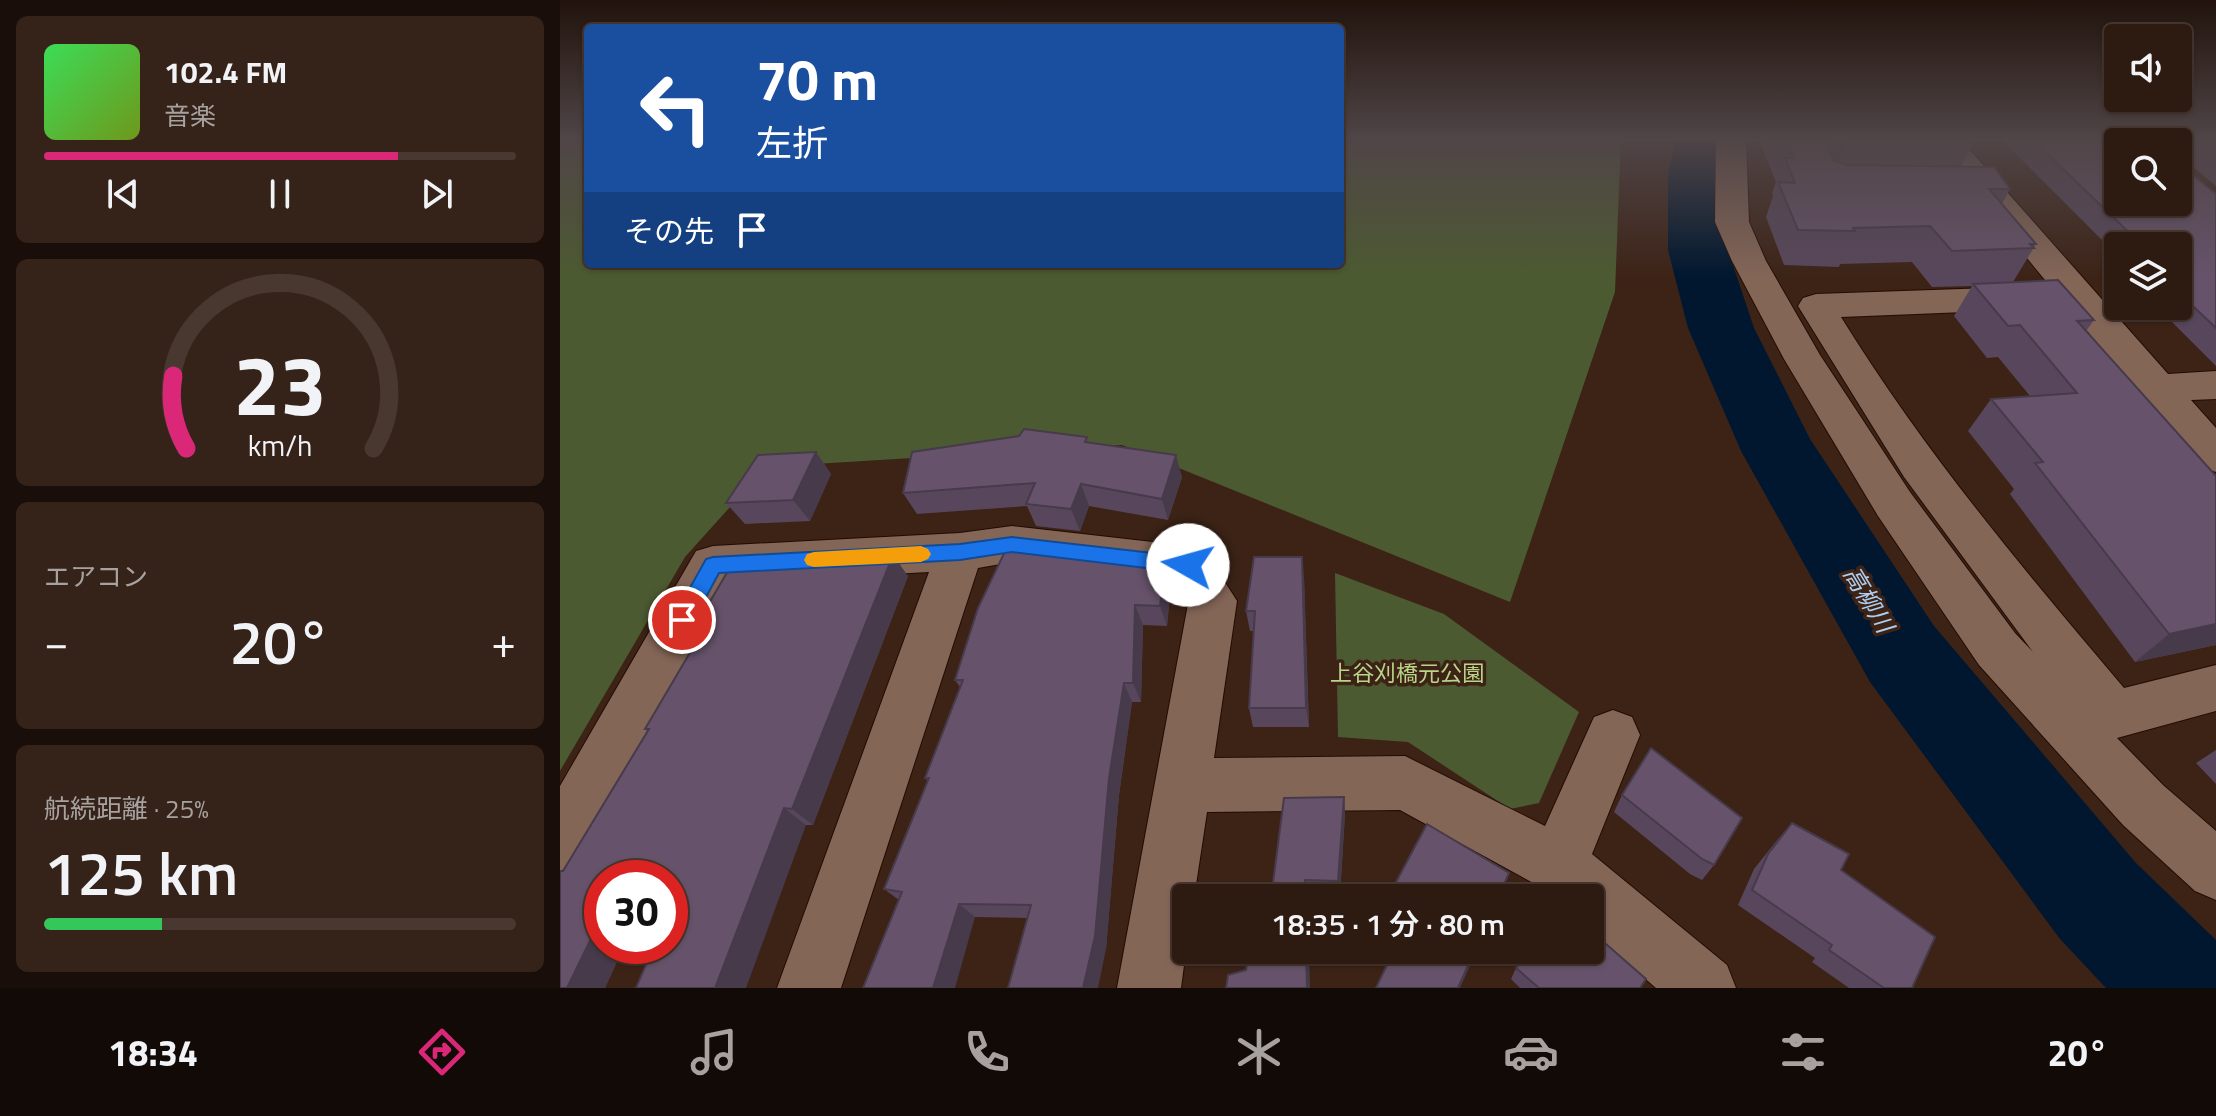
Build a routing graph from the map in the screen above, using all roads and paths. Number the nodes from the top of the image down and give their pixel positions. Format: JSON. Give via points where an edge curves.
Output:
{"nodes":[{"id":1,"x":1732,"y":185,"type":"edge"},
{"id":2,"x":1968,"y":185,"type":"edge"},
{"id":3,"x":2079,"y":296,"type":"junction"},
{"id":4,"x":2216,"y":385,"type":"edge"},
{"id":5,"x":2156,"y":388,"type":"junction"},
{"id":6,"x":2216,"y":456,"type":"edge"},
{"id":7,"x":960,"y":552,"type":"junction"},
{"id":8,"x":2216,"y":688,"type":"edge"},
{"id":9,"x":1613,"y":735,"type":"dead end"},
{"id":10,"x":1185,"y":785,"type":"junction"},
{"id":11,"x":560,"y":842,"type":"edge"},
{"id":12,"x":1558,"y":864,"type":"junction"},
{"id":13,"x":2216,"y":870,"type":"edge"},
{"id":14,"x":809,"y":988,"type":"edge"},
{"id":15,"x":1149,"y":988,"type":"edge"},
{"id":16,"x":1704,"y":988,"type":"edge"}],
"edges":[{"from":1,"to":13,"type":"street","via":[[1732,222],[1749,261],[1894,504],[1997,649],[2143,805]]},
{"from":2,"to":3,"type":"street"},
{"from":3,"to":5,"type":"street"},
{"from":3,"to":8,"type":"street","via":[[1816,306],[1855,375],[1954,517],[2114,715]]},
{"from":4,"to":5,"type":"street"},
{"from":5,"to":6,"type":"street"},
{"from":7,"to":10,"type":"street","via":[[1012,544],[1188,565],[1213,601]]},
{"from":7,"to":11,"type":"street","via":[[713,565]]},
{"from":7,"to":14,"type":"street"},
{"from":9,"to":12,"type":"street"},
{"from":10,"to":12,"type":"street","via":[[1405,783]]},
{"from":10,"to":15,"type":"street"},
{"from":12,"to":16,"type":"street"}]}
